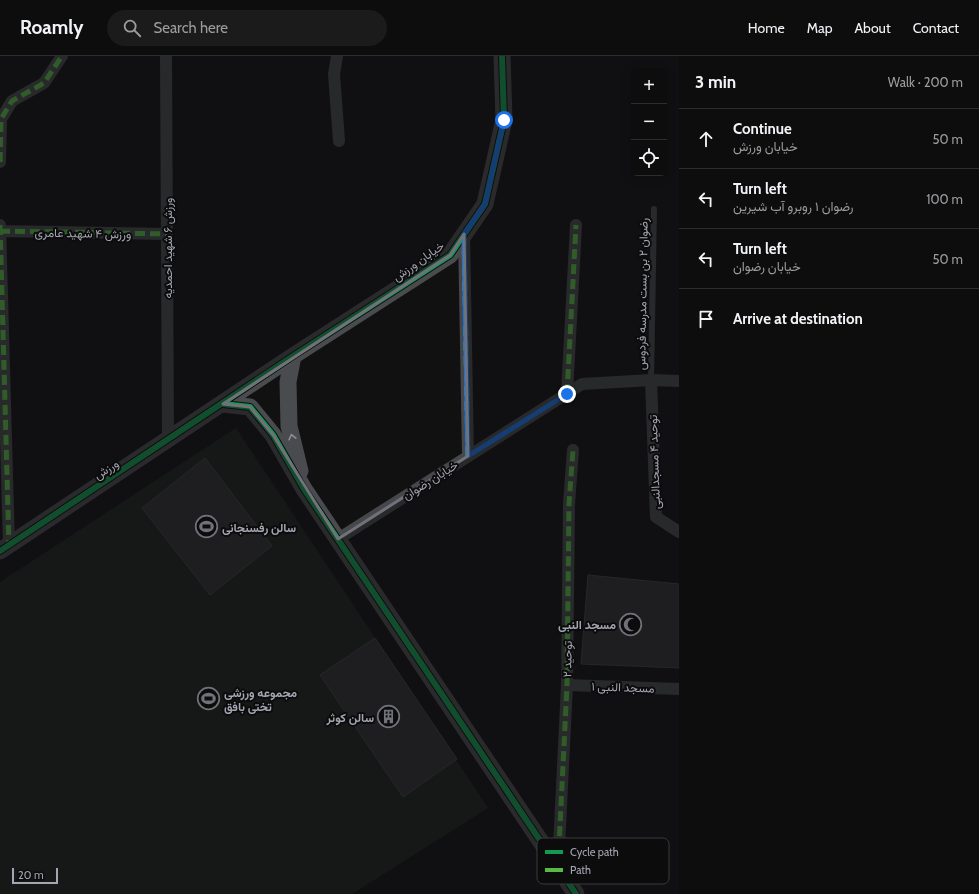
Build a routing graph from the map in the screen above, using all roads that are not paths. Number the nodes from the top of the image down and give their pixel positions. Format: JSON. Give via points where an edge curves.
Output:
{"nodes":[{"id":1,"x":62,"y":56,"type":"edge"},
{"id":2,"x":166,"y":56,"type":"edge"},
{"id":3,"x":338,"y":56,"type":"edge"},
{"id":4,"x":502,"y":56,"type":"edge"},
{"id":5,"x":339,"y":140,"type":"dead end"},
{"id":6,"x":0,"y":162,"type":"edge"},
{"id":7,"x":654,"y":209,"type":"dead end"},
{"id":8,"x":0,"y":225,"type":"edge"},
{"id":9,"x":576,"y":225,"type":"dead end"},
{"id":10,"x":0,"y":231,"type":"edge"},
{"id":11,"x":167,"y":234,"type":"junction"},
{"id":12,"x":464,"y":234,"type":"junction"},
{"id":13,"x":293,"y":356,"type":"junction"},
{"id":14,"x":651,"y":380,"type":"junction"},
{"id":15,"x":679,"y":381,"type":"edge"},
{"id":16,"x":567,"y":394,"type":"junction"},
{"id":17,"x":223,"y":404,"type":"junction"},
{"id":18,"x":168,"y":441,"type":"junction"},
{"id":19,"x":573,"y":450,"type":"dead end"},
{"id":20,"x":468,"y":456,"type":"junction"},
{"id":21,"x":304,"y":488,"type":"junction"},
{"id":22,"x":679,"y":532,"type":"edge"},
{"id":23,"x":338,"y":539,"type":"junction"},
{"id":24,"x":4,"y":548,"type":"edge"},
{"id":25,"x":567,"y":685,"type":"junction"},
{"id":26,"x":679,"y":689,"type":"edge"},
{"id":27,"x":539,"y":838,"type":"edge"},
{"id":28,"x":559,"y":838,"type":"edge"},
{"id":29,"x":569,"y":884,"type":"edge"},
{"id":30,"x":576,"y":894,"type":"edge"}],
"edges":[{"from":1,"to":6,"type":"street","via":[[44,83],[12,101],[1,119]]},
{"from":2,"to":11,"type":"street","name":"ورزش ۶ شهید احمدیه"},
{"from":3,"to":5,"type":"street","via":[[334,74]]},
{"from":4,"to":12,"type":"street","name":"خیابان ورزش","via":[[504,120],[485,204]]},
{"from":7,"to":14,"type":"lane","name":"رضوان ۲ بن بست مدرسه فردوس"},
{"from":8,"to":10,"type":"street"},
{"from":9,"to":16,"type":"street"},
{"from":10,"to":11,"type":"street","name":"ورزش ۴ شهید عامری"},
{"from":10,"to":24,"type":"street"},
{"from":11,"to":18,"type":"street","name":"ورزش ۶ شهید احمدیه"},
{"from":12,"to":13,"type":"street","name":"خیابان ورزش","via":[[450,255]]},
{"from":12,"to":20,"type":"street"},
{"from":13,"to":17,"type":"street","name":"خیابان ورزش"},
{"from":21,"to":13,"type":"street","one_way":true,"via":[[289,426],[288,382]]},
{"from":14,"to":15,"type":"street","name":"خیابان رضوان"},
{"from":14,"to":16,"type":"street","name":"خیابان رضوان","via":[[582,384]]},
{"from":14,"to":22,"type":"street","name":"توحید ۴ مسجدالنبی","via":[[656,517]]},
{"from":16,"to":20,"type":"street","name":"خیابان رضوان"},
{"from":17,"to":18,"type":"street","name":"ورزش"},
{"from":17,"to":21,"type":"street","via":[[250,407],[273,435]]},
{"from":18,"to":24,"type":"street","name":"ورزش"},
{"from":19,"to":25,"type":"street","name":"توحید ۲","via":[[569,504]]},
{"from":20,"to":23,"type":"street","name":"خیابان رضوان"},
{"from":21,"to":23,"type":"street"},
{"from":23,"to":27,"type":"street"},
{"from":25,"to":26,"type":"street","name":"مسجد النبی ۱"},
{"from":25,"to":28,"type":"street","name":"توحید ۲"},
{"from":29,"to":30,"type":"street"}]}
